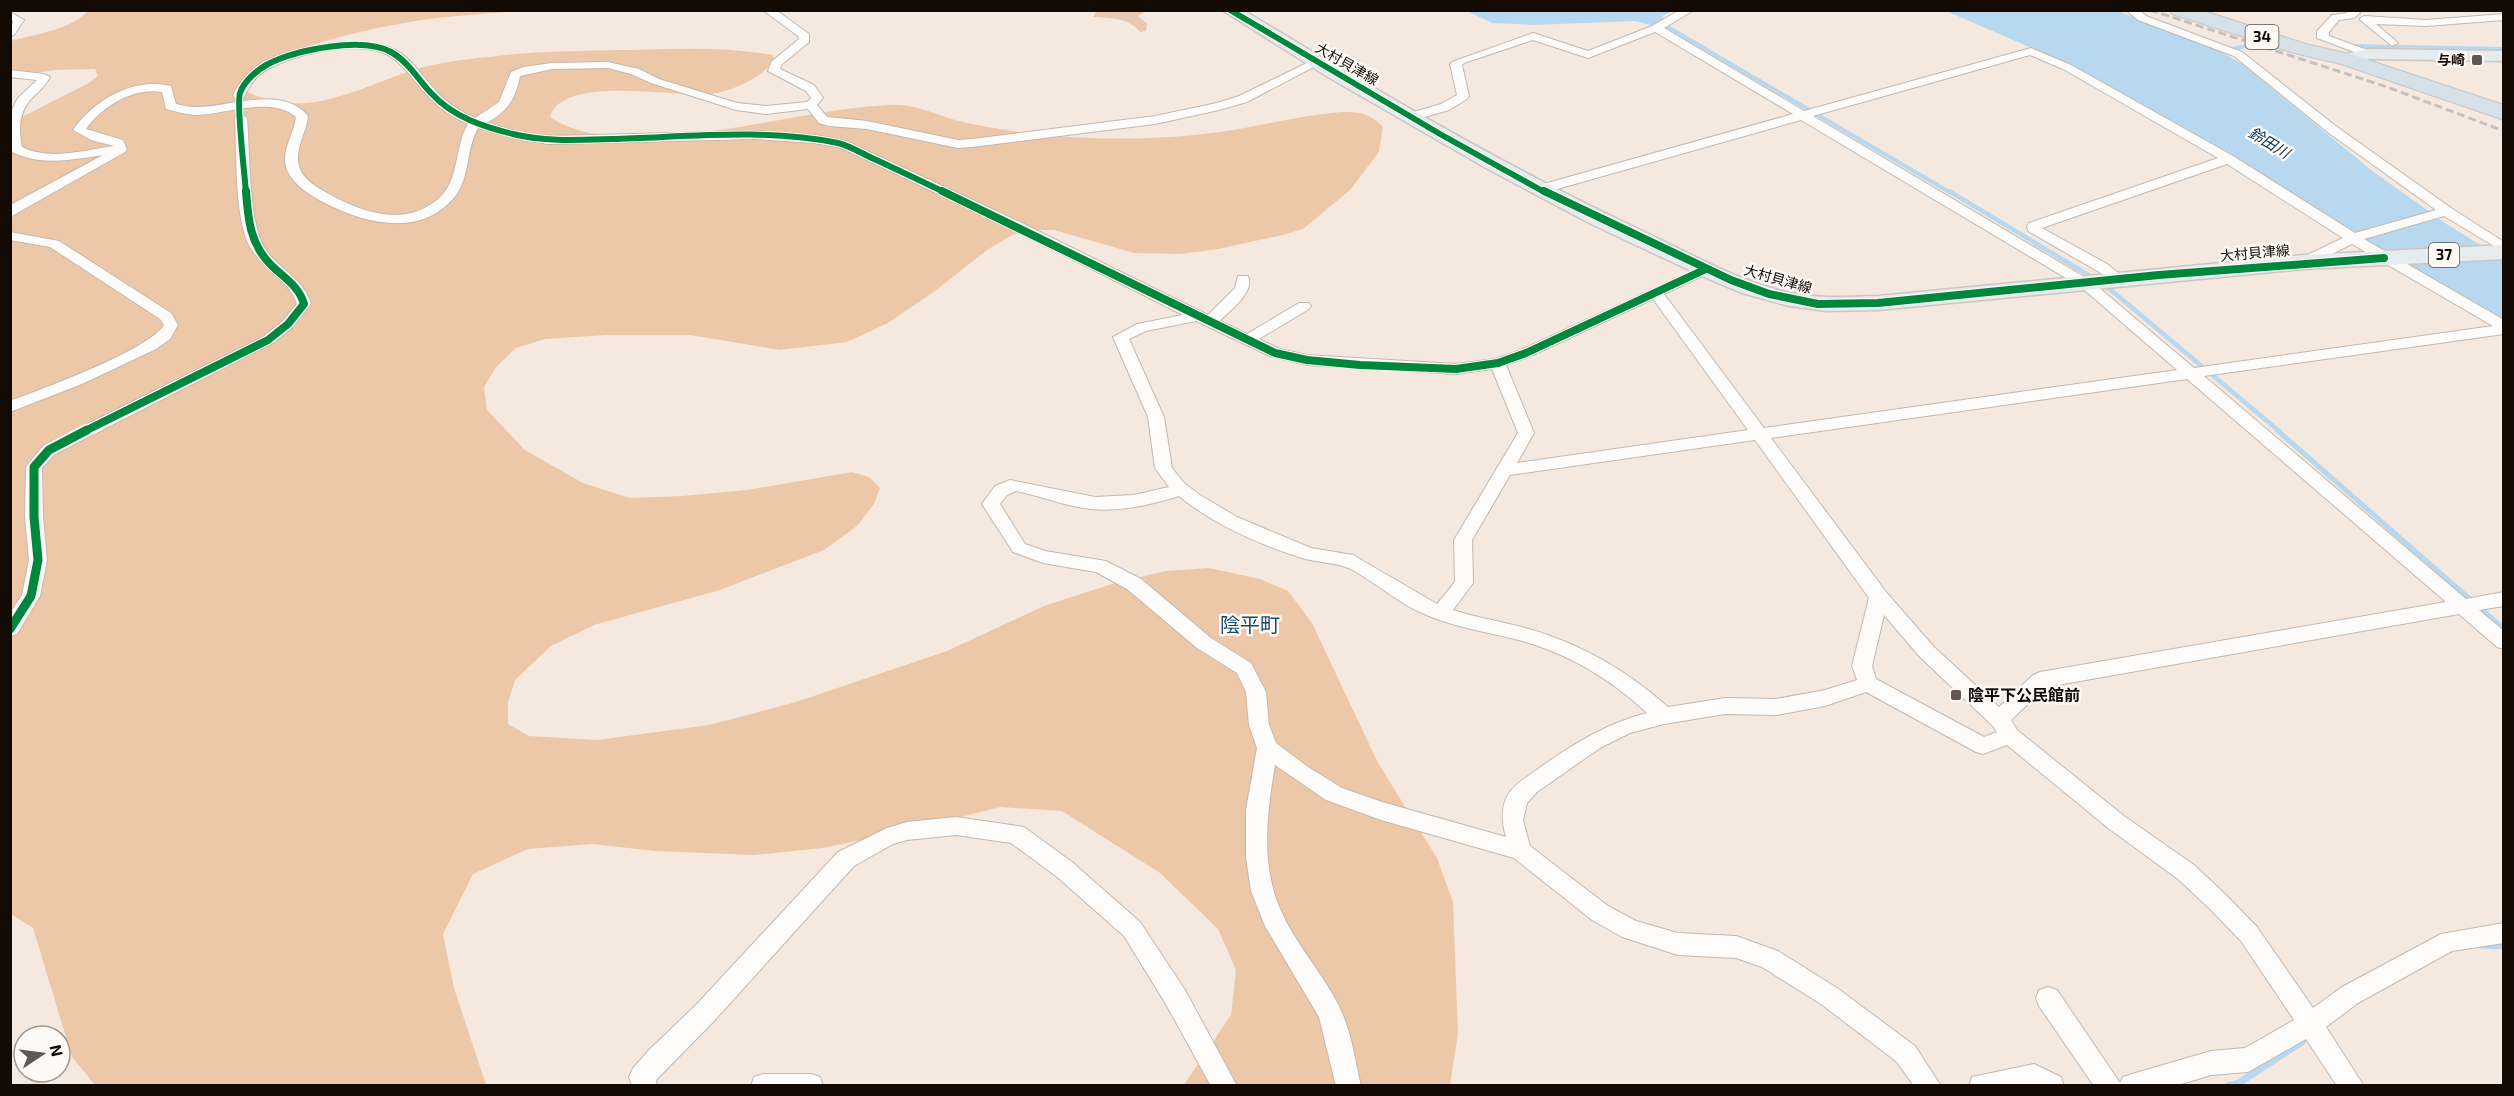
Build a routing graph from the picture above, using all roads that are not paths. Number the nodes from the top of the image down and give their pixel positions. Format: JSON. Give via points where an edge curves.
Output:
{"nodes":[{"id":1,"x":768,"y":10,"type":"edge"},
{"id":2,"x":1230,"y":10,"type":"edge"},
{"id":3,"x":1689,"y":10,"type":"edge"},
{"id":4,"x":2131,"y":10,"type":"edge"},
{"id":5,"x":2180,"y":10,"type":"edge"},
{"id":6,"x":2202,"y":10,"type":"edge"},
{"id":7,"x":2353,"y":13,"type":"edge"},
{"id":8,"x":10,"y":15,"type":"edge"},
{"id":9,"x":2504,"y":17,"type":"edge"},
{"id":10,"x":2365,"y":20,"type":"junction"},
{"id":11,"x":1656,"y":28,"type":"junction"},
{"id":12,"x":10,"y":33,"type":"edge"},
{"id":13,"x":2392,"y":43,"type":"dead end"},
{"id":14,"x":2351,"y":51,"type":"junction"},
{"id":15,"x":2504,"y":56,"type":"edge"},
{"id":16,"x":1317,"y":62,"type":"junction"},
{"id":17,"x":10,"y":73,"type":"edge"},
{"id":18,"x":238,"y":94,"type":"tunnel mouth"},
{"id":19,"x":812,"y":105,"type":"junction"},
{"id":20,"x":1809,"y":113,"type":"junction"},
{"id":21,"x":2504,"y":113,"type":"edge"},
{"id":22,"x":1411,"y":117,"type":"junction"},
{"id":23,"x":241,"y":118,"type":"tunnel mouth"},
{"id":24,"x":475,"y":123,"type":"junction"},
{"id":25,"x":121,"y":149,"type":"junction"},
{"id":26,"x":2228,"y":159,"type":"junction"},
{"id":27,"x":1538,"y":190,"type":"junction"},
{"id":28,"x":2442,"y":212,"type":"junction"},
{"id":29,"x":10,"y":213,"type":"edge"},
{"id":30,"x":10,"y":236,"type":"edge"},
{"id":31,"x":2357,"y":237,"type":"junction"},
{"id":32,"x":2504,"y":250,"type":"edge"},
{"id":33,"x":2384,"y":258,"type":"junction"},
{"id":34,"x":2304,"y":262,"type":"junction"},
{"id":35,"x":1706,"y":269,"type":"junction"},
{"id":36,"x":1243,"y":279,"type":"dead end"},
{"id":37,"x":2101,"y":282,"type":"junction"},
{"id":38,"x":1656,"y":293,"type":"junction"},
{"id":39,"x":1304,"y":306,"type":"dead end"},
{"id":40,"x":1204,"y":319,"type":"junction"},
{"id":41,"x":2504,"y":327,"type":"edge"},
{"id":42,"x":1247,"y":339,"type":"junction"},
{"id":43,"x":1498,"y":363,"type":"junction"},
{"id":44,"x":2193,"y":372,"type":"junction"},
{"id":45,"x":10,"y":407,"type":"edge"},
{"id":46,"x":1758,"y":435,"type":"junction"},
{"id":47,"x":1506,"y":470,"type":"junction"},
{"id":48,"x":1183,"y":489,"type":"junction"},
{"id":49,"x":1879,"y":597,"type":"junction"},
{"id":50,"x":2504,"y":599,"type":"edge"},
{"id":51,"x":2470,"y":604,"type":"junction"},
{"id":52,"x":1441,"y":613,"type":"junction"},
{"id":53,"x":10,"y":630,"type":"edge"},
{"id":54,"x":2504,"y":642,"type":"edge"},
{"id":55,"x":1868,"y":684,"type":"junction"},
{"id":56,"x":1664,"y":716,"type":"junction"},
{"id":57,"x":2004,"y":728,"type":"junction"},
{"id":58,"x":1267,"y":748,"type":"junction"},
{"id":59,"x":1521,"y":851,"type":"junction"},
{"id":60,"x":2504,"y":933,"type":"edge"},
{"id":61,"x":2048,"y":998,"type":"dead end"},
{"id":62,"x":2310,"y":1024,"type":"junction"},
{"id":63,"x":645,"y":1086,"type":"edge"},
{"id":64,"x":763,"y":1086,"type":"edge"},
{"id":65,"x":811,"y":1086,"type":"edge"},
{"id":66,"x":1225,"y":1086,"type":"edge"},
{"id":67,"x":1349,"y":1086,"type":"edge"},
{"id":68,"x":1929,"y":1086,"type":"edge"},
{"id":69,"x":1981,"y":1086,"type":"edge"},
{"id":70,"x":2052,"y":1086,"type":"edge"},
{"id":71,"x":2109,"y":1086,"type":"edge"},
{"id":72,"x":2132,"y":1086,"type":"edge"},
{"id":73,"x":2352,"y":1086,"type":"edge"}],
"edges":[{"from":1,"to":19,"type":"street","via":[[803,34],[805,40],[775,64],[774,70],[810,88],[816,98]]},
{"from":2,"to":16,"type":"main road","name":"大村貝津線","number":"37"},
{"from":3,"to":11,"type":"street"},
{"from":4,"to":28,"type":"street","via":[[2142,18],[2234,52]]},
{"from":5,"to":14,"type":"highway","number":"34","via":[[2301,49]]},
{"from":6,"to":14,"type":"highway","number":"34","via":[[2326,50]]},
{"from":7,"to":10,"type":"street"},
{"from":7,"to":14,"type":"street","via":[[2336,17],[2323,31],[2323,38]]},
{"from":8,"to":12,"type":"street","via":[[19,20]]},
{"from":9,"to":10,"type":"street","via":[[2426,23]]},
{"from":10,"to":13,"type":"street"},
{"from":11,"to":20,"type":"street"},
{"from":11,"to":22,"type":"street","via":[[1588,55],[1533,36],[1460,61],[1456,64],[1463,96],[1444,108]]},
{"from":14,"to":15,"type":"main road"},
{"from":14,"to":21,"type":"highway","number":"34"},
{"from":16,"to":19,"type":"street","via":[[1243,99],[1219,106],[1155,120],[972,144],[867,125],[833,123],[823,120]]},
{"from":16,"to":22,"type":"main road","name":"大村貝津線","number":"37"},
{"from":17,"to":25,"type":"street","via":[[44,77],[21,103],[12,127],[16,149],[22,154],[69,156]]},
{"from":18,"to":24,"type":"street","via":[[256,71],[280,59],[316,50],[382,47],[392,50],[443,104]]},
{"from":19,"to":24,"type":"street","via":[[766,110],[736,106],[655,81],[635,70],[608,64],[568,64],[515,74],[506,103]]},
{"from":20,"to":26,"type":"street","via":[[2031,51],[2067,67]]},
{"from":20,"to":27,"type":"street"},
{"from":20,"to":37,"type":"street"},
{"from":22,"to":27,"type":"main road","name":"大村貝津線","number":"37"},
{"from":23,"to":53,"type":"street","via":[[249,228],[254,243],[269,263],[302,292],[304,304],[268,340],[49,450],[34,467],[38,560],[31,596]]},
{"from":24,"to":25,"type":"street","via":[[455,189],[442,203],[426,211],[391,220],[373,219],[305,186],[290,156],[302,127],[302,116],[292,107],[270,103],[181,110],[170,106],[167,89],[142,89],[115,99],[82,123],[79,130],[119,143]]},
{"from":24,"to":40,"type":"street","via":[[517,136],[562,141],[772,136],[842,144]]},
{"from":25,"to":29,"type":"street"},
{"from":26,"to":31,"type":"street"},
{"from":26,"to":37,"type":"street","via":[[2034,226],[2102,267]]},
{"from":27,"to":35,"type":"main road","name":"大村貝津線","number":"37"},
{"from":28,"to":31,"type":"street"},
{"from":28,"to":32,"type":"street"},
{"from":30,"to":45,"type":"street","via":[[54,244],[166,316],[171,325],[165,336],[151,346]]},
{"from":31,"to":33,"type":"street"},
{"from":31,"to":34,"type":"street"},
{"from":32,"to":33,"type":"main road","name":"大村貝津線","number":"37"},
{"from":33,"to":34,"type":"main road","name":"大村貝津線","number":"37"},
{"from":33,"to":41,"type":"street"},
{"from":34,"to":37,"type":"main road","name":"大村貝津線","number":"37"},
{"from":35,"to":37,"type":"main road","name":"大村貝津線","number":"37","via":[[1758,290],[1808,303],[1845,305]]},
{"from":35,"to":38,"type":"street"},
{"from":36,"to":40,"type":"street","via":[[1242,290]]},
{"from":37,"to":44,"type":"street"},
{"from":38,"to":43,"type":"street"},
{"from":38,"to":46,"type":"street"},
{"from":39,"to":42,"type":"street"},
{"from":40,"to":42,"type":"street"},
{"from":40,"to":48,"type":"street","via":[[1142,327],[1120,337],[1153,409],[1159,430],[1160,462]]},
{"from":41,"to":44,"type":"street"},
{"from":42,"to":43,"type":"street","via":[[1275,353],[1328,362],[1456,369]]},
{"from":43,"to":47,"type":"street","via":[[1503,382],[1523,417],[1526,433]]},
{"from":44,"to":46,"type":"street"},
{"from":44,"to":51,"type":"street"},
{"from":46,"to":47,"type":"street"},
{"from":46,"to":49,"type":"street"},
{"from":47,"to":52,"type":"street","via":[[1463,540],[1464,583]]},
{"from":48,"to":52,"type":"street","via":[[1236,525],[1309,553],[1346,560],[1424,607]]},
{"from":48,"to":58,"type":"street","via":[[1157,498],[1110,503],[1082,502],[1011,485],[999,491],[991,504],[1019,548],[1043,557],[1100,566],[1134,584],[1204,643],[1244,668],[1256,693],[1259,725]]},
{"from":49,"to":55,"type":"street","via":[[1862,666]]},
{"from":49,"to":57,"type":"street","via":[[1927,652]]},
{"from":50,"to":51,"type":"street"},
{"from":51,"to":54,"type":"street"},
{"from":51,"to":57,"type":"street","via":[[2040,680]]},
{"from":52,"to":56,"type":"street","via":[[1531,637],[1596,661],[1630,684]]},
{"from":55,"to":56,"type":"street","via":[[1825,698],[1776,707],[1725,706]]},
{"from":55,"to":57,"type":"street","via":[[1983,746]]},
{"from":56,"to":59,"type":"street","via":[[1624,727],[1593,742],[1530,786],[1517,799],[1512,820]]},
{"from":57,"to":62,"type":"street","via":[[2116,822],[2186,872],[2218,902],[2249,934]]},
{"from":58,"to":59,"type":"street","via":[[1334,794]]},
{"from":58,"to":67,"type":"street","via":[[1257,810],[1262,891],[1273,919],[1329,1013]]},
{"from":59,"to":68,"type":"street","via":[[1600,913],[1630,930],[1678,944],[1736,947],[1770,959],[1829,996],[1906,1054]]},
{"from":60,"to":62,"type":"street","via":[[2449,941],[2350,995]]},
{"from":61,"to":71,"type":"street"},
{"from":62,"to":72,"type":"street","via":[[2248,1060],[2211,1064]]},
{"from":62,"to":73,"type":"street"},
{"from":63,"to":66,"type":"street","via":[[642,1077],[659,1057],[846,859],[907,831],[956,826],[1016,834],[1064,869],[1132,929]]},
{"from":64,"to":65,"type":"street"},
{"from":69,"to":70,"type":"street","via":[[2034,1076]]}]}
